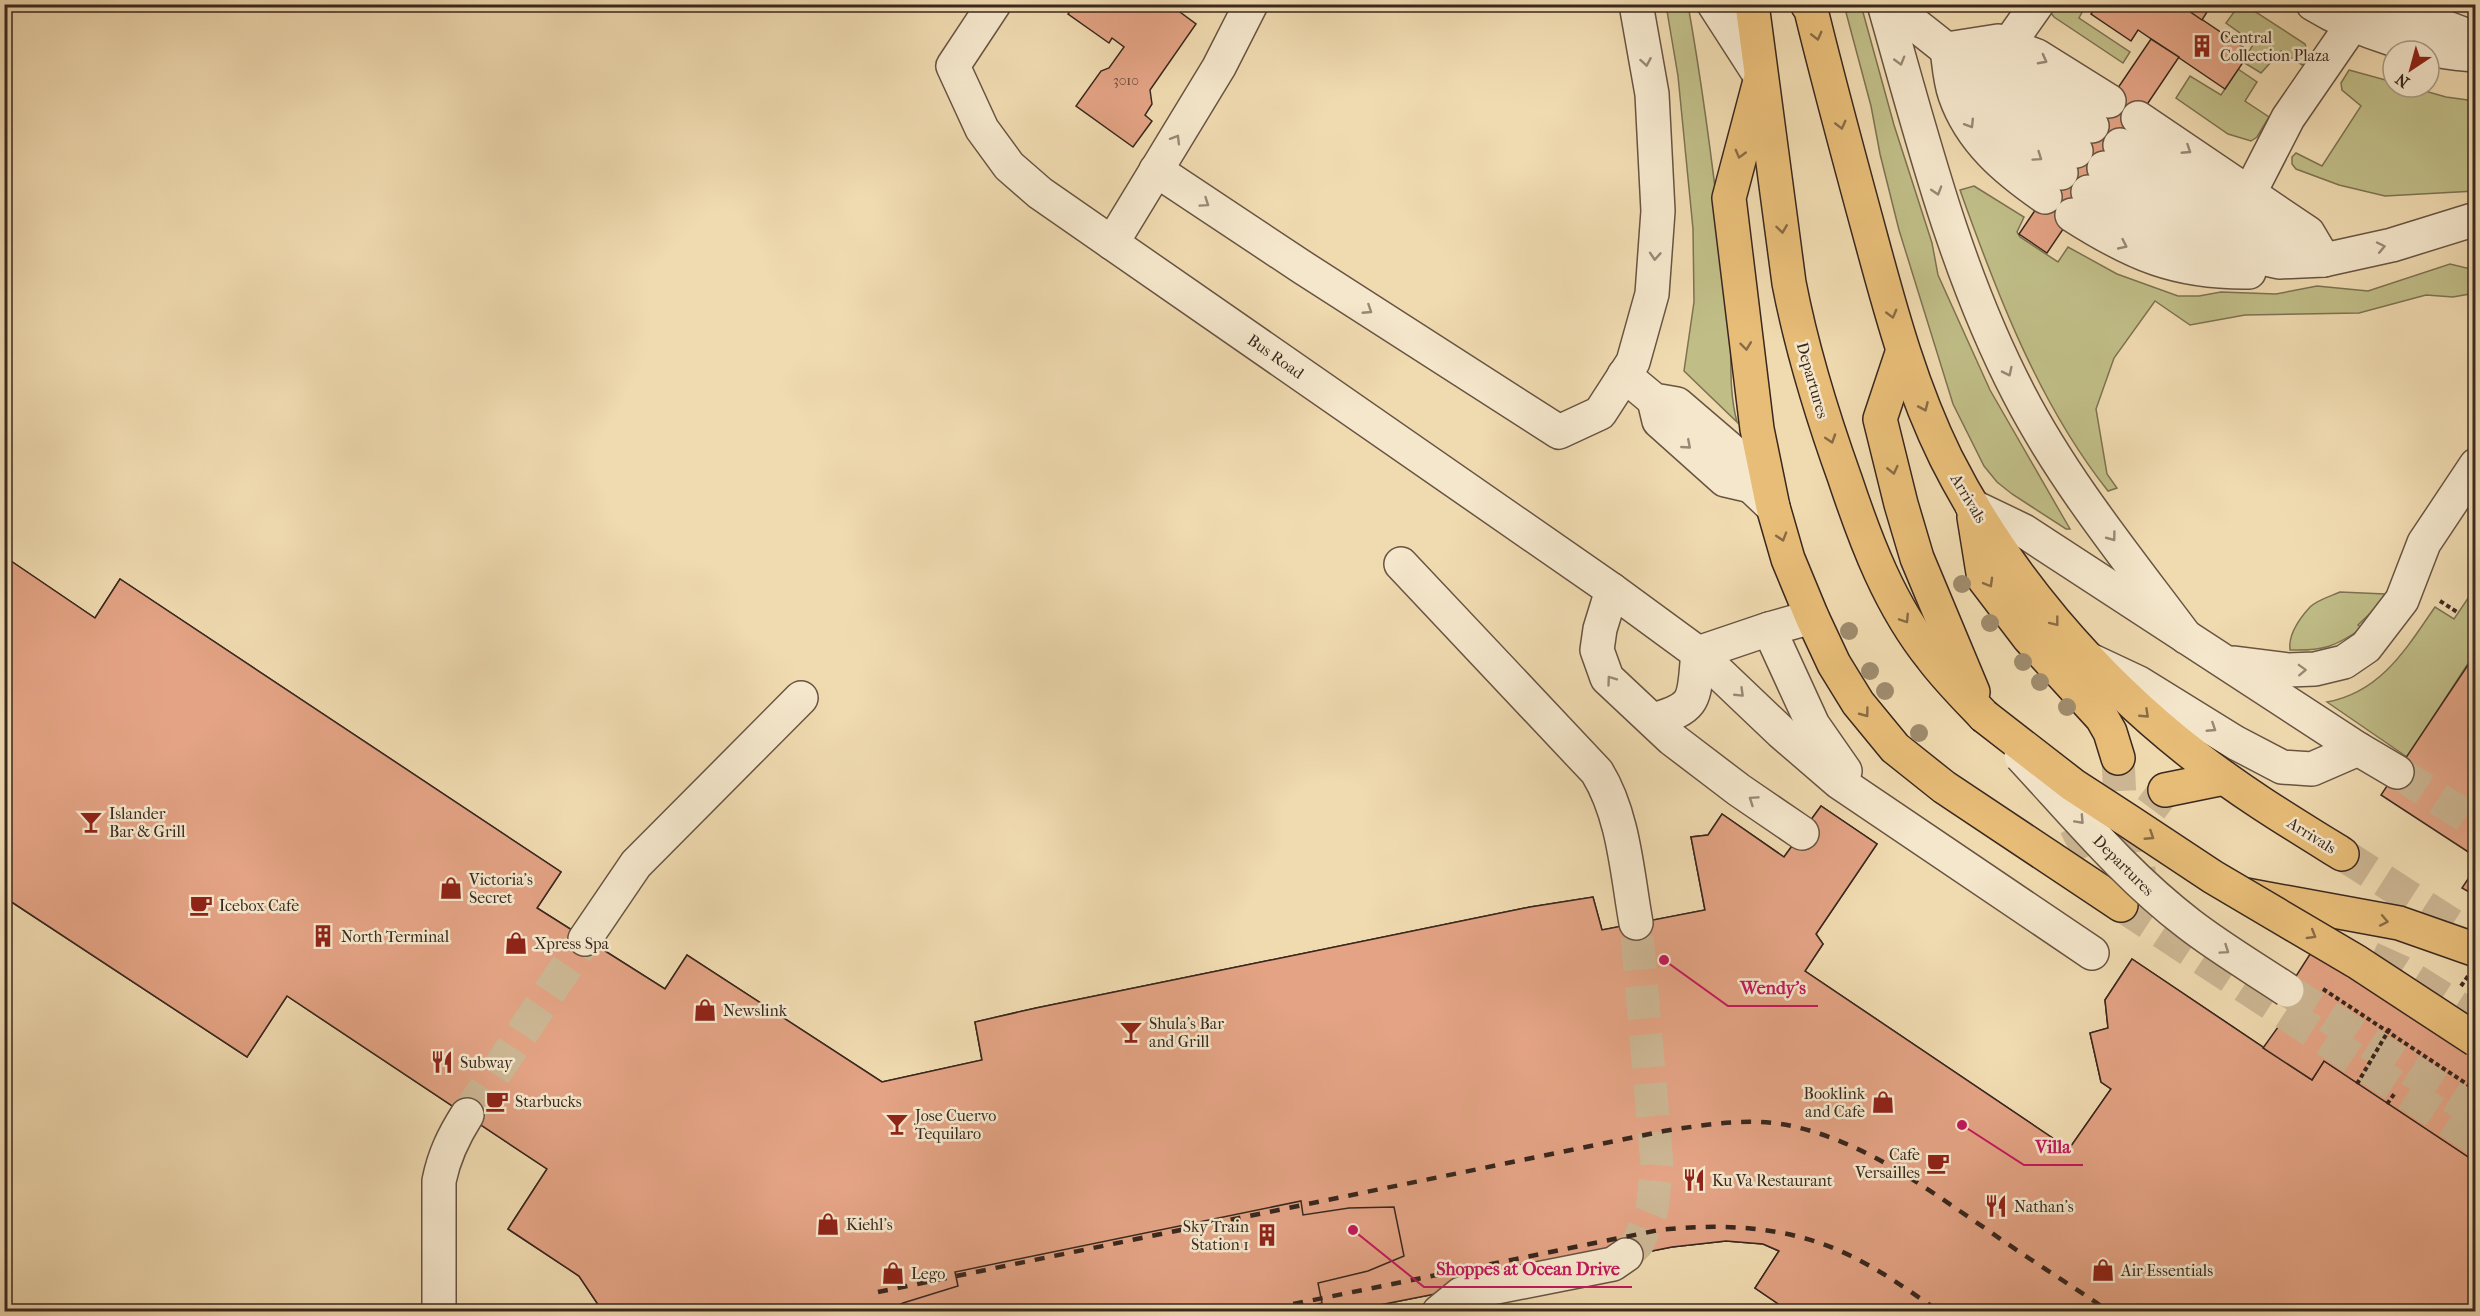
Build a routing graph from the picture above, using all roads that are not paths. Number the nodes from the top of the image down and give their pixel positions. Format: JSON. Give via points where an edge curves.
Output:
{"nodes":[{"id":1,"x":994,"y":4,"type":"edge"},
{"id":2,"x":1251,"y":4,"type":"edge"},
{"id":3,"x":1636,"y":4,"type":"edge"},
{"id":4,"x":1714,"y":4,"type":"edge"},
{"id":5,"x":1752,"y":4,"type":"edge"},
{"id":6,"x":1808,"y":4,"type":"edge"},
{"id":7,"x":1886,"y":4,"type":"edge"},
{"id":8,"x":2037,"y":4,"type":"edge"},
{"id":9,"x":2313,"y":4,"type":"edge"},
{"id":10,"x":2443,"y":4,"type":"edge"},
{"id":11,"x":2361,"y":15,"type":"edge"},
{"id":12,"x":2475,"y":16,"type":"edge"},
{"id":13,"x":2475,"y":39,"type":"edge"},
{"id":14,"x":2008,"y":45,"type":"junction"},
{"id":15,"x":1947,"y":49,"type":"junction"},
{"id":16,"x":2475,"y":55,"type":"edge"},
{"id":17,"x":1761,"y":77,"type":"junction"},
{"id":18,"x":2077,"y":149,"type":"junction"},
{"id":19,"x":2104,"y":168,"type":"junction"},
{"id":20,"x":1156,"y":170,"type":"junction"},
{"id":21,"x":2250,"y":192,"type":"junction"},
{"id":22,"x":2469,"y":228,"type":"edge"},
{"id":23,"x":1112,"y":243,"type":"junction"},
{"id":24,"x":2284,"y":255,"type":"junction"},
{"id":25,"x":2324,"y":260,"type":"junction"},
{"id":26,"x":1902,"y":353,"type":"junction"},
{"id":27,"x":1624,"y":375,"type":"junction"},
{"id":28,"x":2475,"y":465,"type":"edge"},
{"id":29,"x":1762,"y":496,"type":"junction"},
{"id":30,"x":1972,"y":506,"type":"junction"},
{"id":31,"x":1401,"y":564,"type":"dead end"},
{"id":32,"x":1612,"y":590,"type":"junction"},
{"id":33,"x":1812,"y":617,"type":"junction"},
{"id":34,"x":1769,"y":629,"type":"junction"},
{"id":35,"x":2186,"y":637,"type":"junction"},
{"id":36,"x":1698,"y":653,"type":"junction"},
{"id":37,"x":2088,"y":659,"type":"junction"},
{"id":38,"x":2223,"y":661,"type":"junction"},
{"id":39,"x":801,"y":698,"type":"dead end"},
{"id":40,"x":1983,"y":716,"type":"junction"},
{"id":41,"x":1653,"y":720,"type":"junction"},
{"id":42,"x":2358,"y":749,"type":"junction"},
{"id":43,"x":2118,"y":758,"type":"tunnel mouth"},
{"id":44,"x":2397,"y":772,"type":"tunnel mouth"},
{"id":45,"x":2224,"y":778,"type":"junction"},
{"id":46,"x":2165,"y":790,"type":"tunnel mouth"},
{"id":47,"x":1870,"y":803,"type":"junction"},
{"id":48,"x":1802,"y":833,"type":"dead end"},
{"id":49,"x":2342,"y":854,"type":"tunnel mouth"},
{"id":50,"x":2244,"y":895,"type":"junction"},
{"id":51,"x":2121,"y":905,"type":"tunnel mouth"},
{"id":52,"x":1636,"y":923,"type":"tunnel mouth"},
{"id":53,"x":585,"y":939,"type":"tunnel mouth"},
{"id":54,"x":2475,"y":950,"type":"edge"},
{"id":55,"x":2092,"y":953,"type":"dead end"},
{"id":56,"x":2302,"y":988,"type":"tunnel mouth"},
{"id":57,"x":2475,"y":1040,"type":"edge"},
{"id":58,"x":467,"y":1115,"type":"tunnel mouth"},
{"id":59,"x":1626,"y":1255,"type":"tunnel mouth"},
{"id":60,"x":439,"y":1311,"type":"edge"},
{"id":61,"x":1439,"y":1311,"type":"edge"}],
"edges":[{"from":1,"to":23,"type":"street","name":"Bus Road","via":[[953,66],[982,129],[1010,166],[1040,193]]},
{"from":20,"to":2,"type":"street","one_way":true,"via":[[1220,67]]},
{"from":3,"to":27,"type":"street","one_way":true,"via":[[1652,94],[1658,211],[1652,294],[1633,362]]},
{"from":4,"to":17,"type":"street"},
{"from":5,"to":17,"type":"main road","name":"Departures"},
{"from":6,"to":26,"type":"main road","name":"Arrivals","one_way":true},
{"from":7,"to":15,"type":"street"},
{"from":7,"to":35,"type":"street","one_way":true,"via":[[1959,261],[1988,331],[2046,443]]},
{"from":8,"to":14,"type":"street"},
{"from":9,"to":11,"type":"street"},
{"from":10,"to":12,"type":"street"},
{"from":11,"to":13,"type":"street","via":[[2434,23]]},
{"from":11,"to":16,"type":"street","via":[[2453,54]]},
{"from":11,"to":21,"type":"street","via":[[2288,118]]},
{"from":14,"to":15,"type":"street","via":[[1998,41]]},
{"from":14,"to":18,"type":"street","one_way":true,"via":[[2037,56]]},
{"from":15,"to":18,"type":"street","via":[[2010,74]]},
{"from":15,"to":18,"type":"street","one_way":true,"via":[[1982,103],[2024,147]]},
{"from":17,"to":29,"type":"main road","one_way":true,"via":[[1728,198]]},
{"from":17,"to":40,"type":"main road","name":"Departures","one_way":true,"via":[[1798,328],[1863,533],[1900,611],[1931,658]]},
{"from":19,"to":21,"type":"street","one_way":true},
{"from":19,"to":24,"type":"street"},
{"from":19,"to":24,"type":"street","one_way":true,"via":[[2149,227],[2180,240]]},
{"from":20,"to":23,"type":"street"},
{"from":20,"to":27,"type":"street","one_way":true,"via":[[1559,432],[1600,413]]},
{"from":21,"to":25,"type":"street","via":[[2308,233]]},
{"from":25,"to":22,"type":"street","one_way":true},
{"from":23,"to":32,"type":"street","name":"Bus Road"},
{"from":24,"to":25,"type":"street"},
{"from":26,"to":30,"type":"main road","name":"Arrivals","one_way":true,"via":[[1946,458]]},
{"from":26,"to":40,"type":"main road","one_way":true,"via":[[1880,419],[1917,558]]},
{"from":27,"to":29,"type":"street","one_way":true,"via":[[1654,400],[1659,421],[1725,480]]},
{"from":38,"to":28,"type":"street","one_way":true,"via":[[2288,670],[2326,668],[2366,647],[2402,600],[2424,543]]},
{"from":29,"to":33,"type":"main road","one_way":true},
{"from":30,"to":35,"type":"street","via":[[2024,531]]},
{"from":30,"to":37,"type":"main road","name":"Arrivals","one_way":true,"via":[[2033,593]]},
{"from":30,"to":43,"type":"main road","one_way":true,"via":[[1984,579],[2029,638],[2102,718]]},
{"from":31,"to":52,"type":"street","via":[[1597,772],[1615,811]]},
{"from":32,"to":36,"type":"street","name":"Bus Road"},
{"from":41,"to":32,"type":"street","one_way":true,"via":[[1607,678],[1597,650]]},
{"from":33,"to":34,"type":"street"},
{"from":33,"to":51,"type":"main road","one_way":true,"via":[[1858,703],[1895,748],[1944,787],[2059,853]]},
{"from":34,"to":36,"type":"street"},
{"from":34,"to":47,"type":"street","via":[[1813,725]]},
{"from":35,"to":38,"type":"street"},
{"from":36,"to":41,"type":"street","via":[[1693,699],[1675,714]]},
{"from":36,"to":47,"type":"street","name":"Bus Road","one_way":true,"via":[[1781,732]]},
{"from":37,"to":42,"type":"street","one_way":true,"via":[[2139,683],[2282,767],[2312,769]]},
{"from":37,"to":45,"type":"main road","name":"Arrivals","one_way":true,"via":[[2158,726]]},
{"from":38,"to":42,"type":"street"},
{"from":39,"to":53,"type":"street","via":[[636,864]]},
{"from":40,"to":50,"type":"main road","name":"Departures","one_way":true,"bridge":true,"via":[[2073,785]]},
{"from":40,"to":56,"type":"street","name":"Departures","one_way":true,"bridge":true,"via":[[2118,861],[2159,899],[2189,924]]},
{"from":48,"to":41,"type":"street","one_way":true,"via":[[1739,790]]},
{"from":42,"to":44,"type":"street"},
{"from":45,"to":46,"type":"main road"},
{"from":45,"to":49,"type":"main road","name":"Arrivals"},
{"from":47,"to":55,"type":"street","name":"Bus Road"},
{"from":50,"to":54,"type":"main road","name":"Departures","one_way":true,"via":[[2399,923]]},
{"from":50,"to":57,"type":"main road","name":"Departures","one_way":true,"bridge":true,"via":[[2357,962]]},
{"from":58,"to":60,"type":"street","via":[[451,1140],[439,1181]]},
{"from":59,"to":61,"type":"street","via":[[1613,1264],[1461,1294]]}]}
